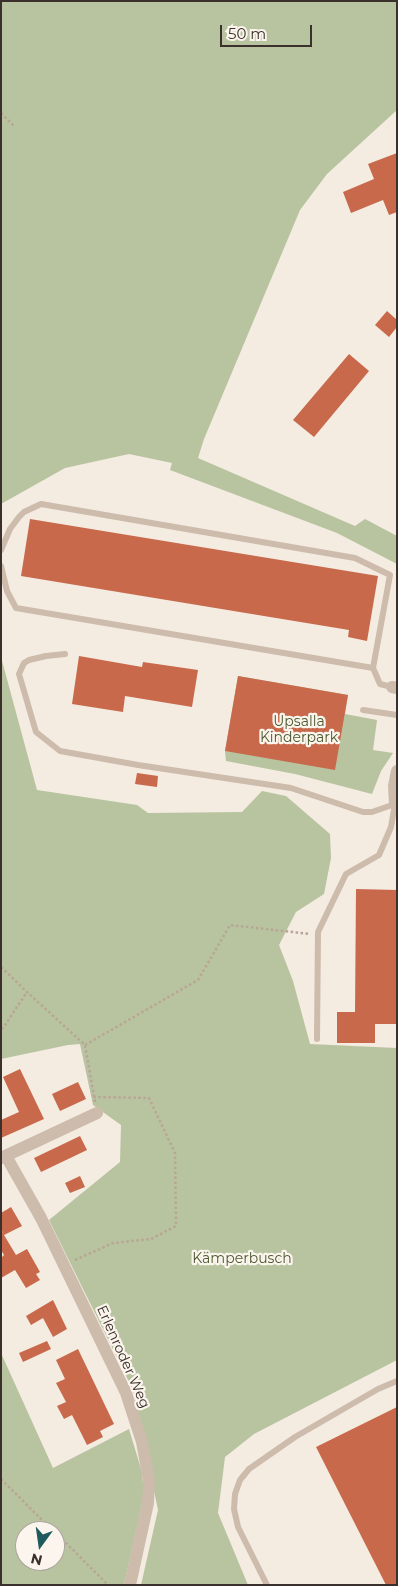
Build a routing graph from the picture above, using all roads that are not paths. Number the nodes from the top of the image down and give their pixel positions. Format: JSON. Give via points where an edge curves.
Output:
{"nodes":[{"id":1,"x":1,"y":550,"type":"edge"},
{"id":2,"x":1,"y":566,"type":"edge"},
{"id":3,"x":65,"y":654,"type":"dead end"},
{"id":4,"x":373,"y":668,"type":"junction"},
{"id":5,"x":394,"y":687,"type":"edge"},
{"id":6,"x":363,"y":710,"type":"dead end"},
{"id":7,"x":397,"y":715,"type":"edge"},
{"id":8,"x":397,"y":771,"type":"edge"},
{"id":9,"x":395,"y":804,"type":"junction"},
{"id":10,"x":317,"y":1039,"type":"dead end"},
{"id":11,"x":97,"y":1113,"type":"road end"},
{"id":12,"x":4,"y":1157,"type":"edge"},
{"id":13,"x":397,"y":1382,"type":"edge"},
{"id":14,"x":130,"y":1585,"type":"edge"},
{"id":15,"x":267,"y":1585,"type":"edge"}],
"edges":[{"from":1,"to":4,"type":"lane","via":[[18,517],[41,504],[355,558],[390,575]]},
{"from":2,"to":4,"type":"lane","via":[[7,591],[16,608]]},
{"from":3,"to":9,"type":"lane","via":[[29,660],[19,674],[36,732],[60,751],[291,788],[363,812]]},
{"from":4,"to":5,"type":"lane","via":[[380,684]]},
{"from":6,"to":7,"type":"lane"},
{"from":8,"to":9,"type":"street"},
{"from":9,"to":10,"type":"lane","via":[[391,827],[379,855],[346,874],[318,932]]},
{"from":11,"to":12,"type":"street"},
{"from":12,"to":14,"type":"street","name":"Erlenroder Weg","via":[[41,1218],[126,1393],[142,1442],[149,1480],[148,1503]]},
{"from":13,"to":15,"type":"lane","via":[[378,1389],[295,1437],[249,1469],[240,1480],[234,1509],[238,1527]]}]}
